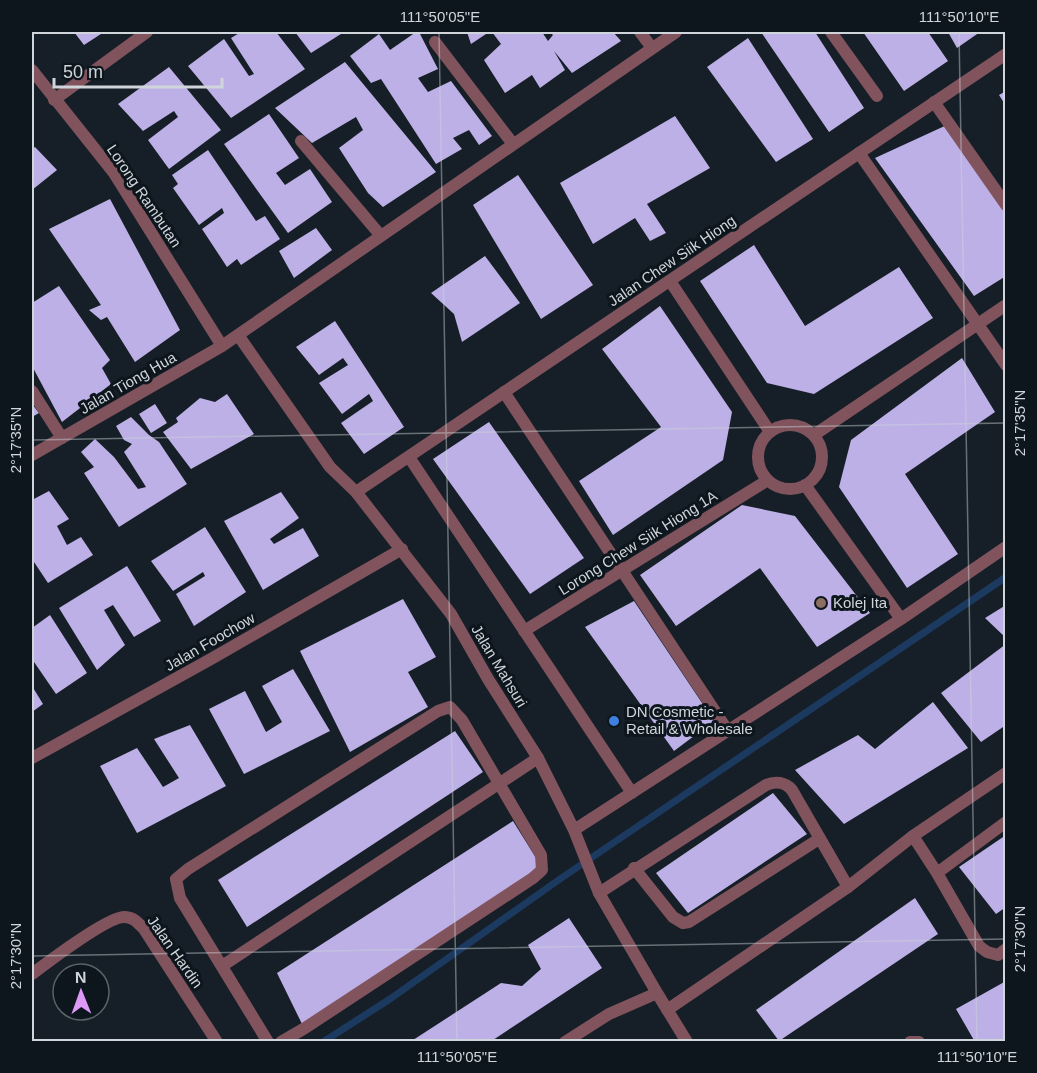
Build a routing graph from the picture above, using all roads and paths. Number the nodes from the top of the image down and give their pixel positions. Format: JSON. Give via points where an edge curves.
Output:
{"nodes":[{"id":1,"x":147,"y":32,"type":"edge"},
{"id":2,"x":640,"y":32,"type":"edge"},
{"id":3,"x":676,"y":32,"type":"edge"},
{"id":4,"x":831,"y":32,"type":"edge"},
{"id":5,"x":435,"y":42,"type":"dead end"},
{"id":6,"x":652,"y":48,"type":"junction"},
{"id":7,"x":1005,"y":54,"type":"edge"},
{"id":8,"x":32,"y":69,"type":"edge"},
{"id":9,"x":877,"y":96,"type":"dead end"},
{"id":10,"x":54,"y":100,"type":"junction"},
{"id":11,"x":934,"y":102,"type":"junction"},
{"id":12,"x":302,"y":141,"type":"dead end"},
{"id":13,"x":513,"y":144,"type":"junction"},
{"id":14,"x":859,"y":153,"type":"junction"},
{"id":15,"x":1005,"y":205,"type":"edge"},
{"id":16,"x":381,"y":236,"type":"junction"},
{"id":17,"x":670,"y":281,"type":"junction"},
{"id":18,"x":1005,"y":305,"type":"edge"},
{"id":19,"x":977,"y":324,"type":"junction"},
{"id":20,"x":238,"y":335,"type":"junction"},
{"id":21,"x":222,"y":346,"type":"junction"},
{"id":22,"x":1005,"y":365,"type":"edge"},
{"id":23,"x":32,"y":391,"type":"edge"},
{"id":24,"x":504,"y":392,"type":"junction"},
{"id":25,"x":770,"y":432,"type":"junction"},
{"id":26,"x":814,"y":435,"type":"junction"},
{"id":27,"x":62,"y":438,"type":"junction"},
{"id":28,"x":32,"y":455,"type":"edge"},
{"id":29,"x":409,"y":457,"type":"junction"},
{"id":30,"x":768,"y":480,"type":"junction"},
{"id":31,"x":805,"y":485,"type":"junction"},
{"id":32,"x":356,"y":492,"type":"junction"},
{"id":33,"x":1005,"y":547,"type":"edge"},
{"id":34,"x":402,"y":549,"type":"junction"},
{"id":35,"x":622,"y":570,"type":"junction"},
{"id":36,"x":902,"y":619,"type":"junction"},
{"id":37,"x":524,"y":631,"type":"junction"},
{"id":38,"x":728,"y":731,"type":"junction"},
{"id":39,"x":32,"y":758,"type":"edge"},
{"id":40,"x":538,"y":758,"type":"junction"},
{"id":41,"x":1005,"y":773,"type":"edge"},
{"id":42,"x":499,"y":784,"type":"junction"},
{"id":43,"x":632,"y":792,"type":"junction"},
{"id":44,"x":1005,"y":822,"type":"edge"},
{"id":45,"x":574,"y":830,"type":"junction"},
{"id":46,"x":913,"y":836,"type":"junction"},
{"id":47,"x":819,"y":839,"type":"junction"},
{"id":48,"x":634,"y":868,"type":"junction"},
{"id":49,"x":937,"y":873,"type":"junction"},
{"id":50,"x":848,"y":887,"type":"junction"},
{"id":51,"x":598,"y":889,"type":"junction"},
{"id":52,"x":1005,"y":949,"type":"edge"},
{"id":53,"x":222,"y":966,"type":"junction"},
{"id":54,"x":32,"y":974,"type":"edge"},
{"id":55,"x":657,"y":993,"type":"junction"},
{"id":56,"x":667,"y":1010,"type":"junction"},
{"id":57,"x":217,"y":1041,"type":"edge"},
{"id":58,"x":268,"y":1041,"type":"edge"},
{"id":59,"x":281,"y":1041,"type":"edge"},
{"id":60,"x":565,"y":1041,"type":"edge"},
{"id":61,"x":687,"y":1041,"type":"edge"},
{"id":62,"x":910,"y":1041,"type":"edge"},
{"id":63,"x":919,"y":1041,"type":"edge"}],
"edges":[{"from":1,"to":10,"type":"street"},
{"from":2,"to":6,"type":"street"},
{"from":3,"to":6,"type":"street","name":"Jalan Tiong Hua"},
{"from":4,"to":9,"type":"street"},
{"from":5,"to":13,"type":"street"},
{"from":6,"to":13,"type":"street","name":"Jalan Tiong Hua"},
{"from":7,"to":11,"type":"street","name":"Jalan Chew Siik Hiong"},
{"from":8,"to":10,"type":"street","name":"Lorong Rambutan"},
{"from":10,"to":21,"type":"street","name":"Lorong Rambutan","via":[[114,173]]},
{"from":11,"to":14,"type":"street","name":"Jalan Chew Siik Hiong"},
{"from":11,"to":15,"type":"street"},
{"from":12,"to":16,"type":"street"},
{"from":13,"to":16,"type":"street","name":"Jalan Tiong Hua"},
{"from":14,"to":17,"type":"street","name":"Jalan Chew Siik Hiong"},
{"from":14,"to":19,"type":"street"},
{"from":16,"to":20,"type":"street","name":"Jalan Tiong Hua"},
{"from":17,"to":24,"type":"street","name":"Jalan Chew Siik Hiong"},
{"from":17,"to":25,"type":"street"},
{"from":18,"to":19,"type":"street"},
{"from":19,"to":22,"type":"street"},
{"from":19,"to":26,"type":"street"},
{"from":20,"to":21,"type":"street","name":"Jalan Tiong Hua"},
{"from":20,"to":32,"type":"street","name":"Jalan Mahsuri","via":[[323,459]]},
{"from":21,"to":27,"type":"street","name":"Jalan Tiong Hua"},
{"from":23,"to":27,"type":"street"},
{"from":24,"to":29,"type":"street","name":"Jalan Chew Siik Hiong"},
{"from":24,"to":35,"type":"street"},
{"from":25,"to":26,"type":"street","via":[[787,425]]},
{"from":25,"to":30,"type":"street","via":[[759,450],[758,461]]},
{"from":26,"to":31,"type":"street","via":[[822,462]]},
{"from":27,"to":28,"type":"street","name":"Jalan Tiong Hua"},
{"from":29,"to":32,"type":"street","name":"Jalan Chew Siik Hiong"},
{"from":29,"to":37,"type":"street"},
{"from":30,"to":31,"type":"street","via":[[786,488]]},
{"from":30,"to":35,"type":"street","name":"Lorong Chew Siik Hiong 1A"},
{"from":31,"to":36,"type":"street"},
{"from":32,"to":34,"type":"street","name":"Jalan Mahsuri"},
{"from":33,"to":36,"type":"street"},
{"from":34,"to":39,"type":"street","name":"Jalan Foochow"},
{"from":34,"to":40,"type":"street","name":"Jalan Mahsuri","via":[[452,614]]},
{"from":35,"to":37,"type":"street","name":"Lorong Chew Siik Hiong 1A"},
{"from":35,"to":38,"type":"street"},
{"from":36,"to":38,"type":"street"},
{"from":37,"to":43,"type":"street"},
{"from":38,"to":43,"type":"street"},
{"from":40,"to":42,"type":"street"},
{"from":40,"to":45,"type":"street","name":"Jalan Mahsuri"},
{"from":41,"to":46,"type":"street"},
{"from":42,"to":53,"type":"street"},
{"from":42,"to":53,"type":"street","via":[[462,720],[450,707],[188,869],[176,879],[180,898]]},
{"from":42,"to":59,"type":"street","via":[[541,855],[543,866],[539,873]]},
{"from":43,"to":45,"type":"street"},
{"from":44,"to":49,"type":"street"},
{"from":45,"to":51,"type":"street","name":"Jalan Mahsuri"},
{"from":46,"to":49,"type":"street"},
{"from":46,"to":50,"type":"street"},
{"from":47,"to":48,"type":"street","via":[[683,923],[672,917]]},
{"from":47,"to":48,"type":"street","via":[[792,790],[782,784],[769,784]]},
{"from":47,"to":50,"type":"street"},
{"from":48,"to":51,"type":"street"},
{"from":49,"to":52,"type":"street","via":[[979,946],[998,955]]},
{"from":50,"to":56,"type":"street"},
{"from":51,"to":55,"type":"street","name":"Jalan Mahsuri"},
{"from":53,"to":58,"type":"street"},
{"from":54,"to":57,"type":"street","name":"Jalan Hardin","via":[[101,927],[122,917],[134,919],[144,928]]},
{"from":55,"to":56,"type":"street","name":"Jalan Mahsuri"},
{"from":55,"to":60,"type":"street","via":[[609,1014]]},
{"from":56,"to":61,"type":"street","name":"Jalan Mahsuri"},
{"from":62,"to":63,"type":"street"}]}
